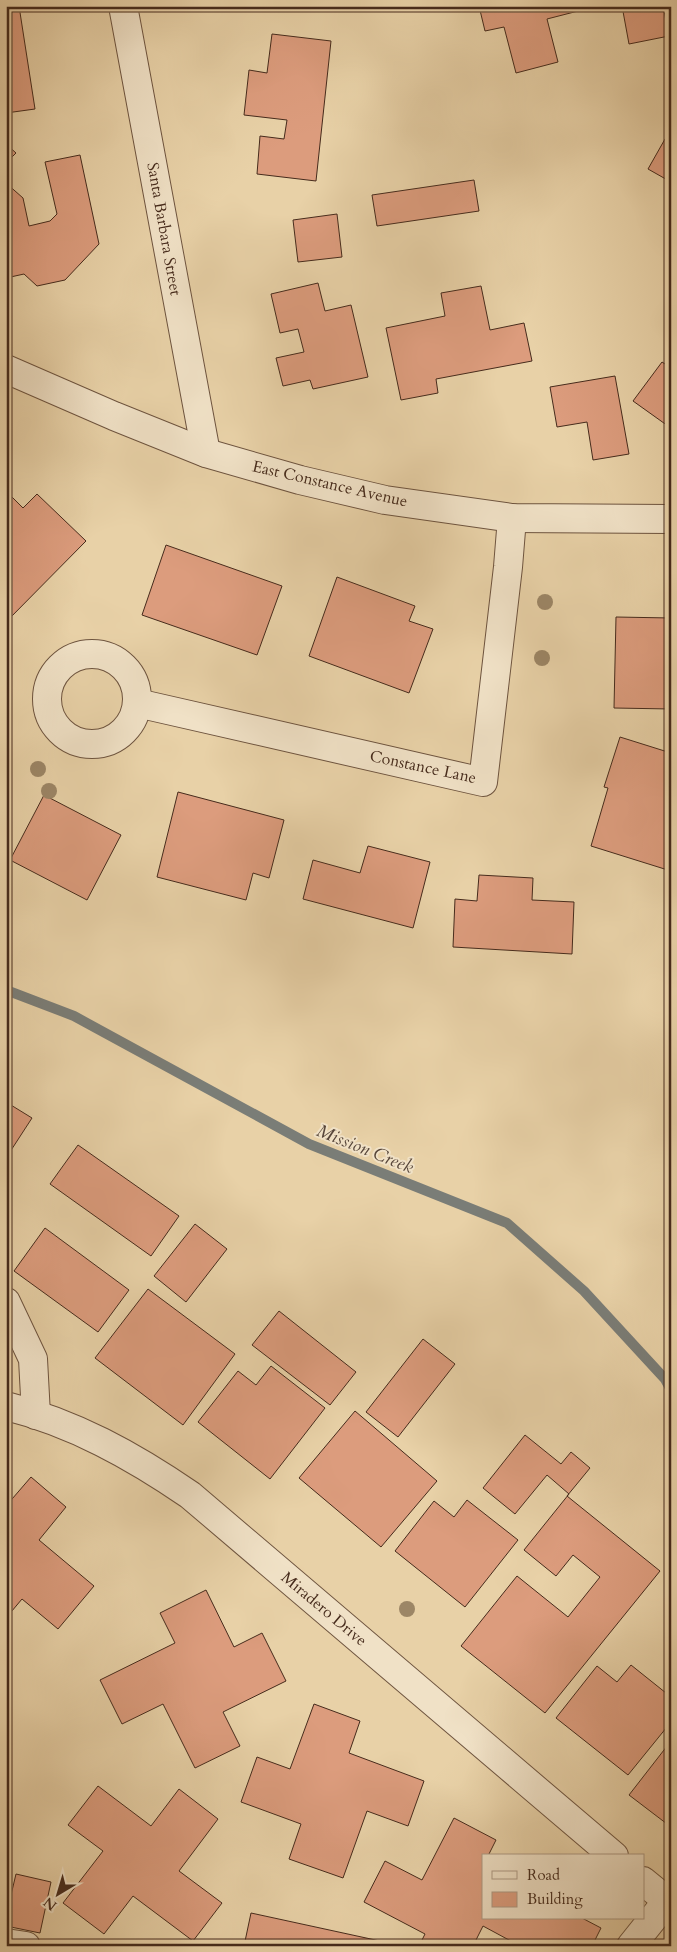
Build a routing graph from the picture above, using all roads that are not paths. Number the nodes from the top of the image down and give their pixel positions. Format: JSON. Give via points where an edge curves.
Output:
{"nodes":[{"id":1,"x":123,"y":6,"type":"edge"},
{"id":2,"x":6,"y":369,"type":"edge"},
{"id":3,"x":206,"y":453,"type":"junction"},
{"id":4,"x":512,"y":518,"type":"junction"},
{"id":5,"x":671,"y":519,"type":"edge"},
{"id":6,"x":137,"y":704,"type":"dead end"},
{"id":7,"x":6,"y":1302,"type":"edge"},
{"id":8,"x":6,"y":1406,"type":"edge"},
{"id":9,"x":36,"y":1415,"type":"junction"},
{"id":10,"x":612,"y":1854,"type":"edge"},
{"id":11,"x":644,"y":1882,"type":"edge"},
{"id":12,"x":669,"y":1902,"type":"edge"},
{"id":13,"x":6,"y":1943,"type":"edge"},
{"id":14,"x":26,"y":1946,"type":"edge"},
{"id":15,"x":631,"y":1946,"type":"edge"}],
"edges":[{"from":1,"to":3,"type":"street","name":"Santa Barbara Street"},
{"from":2,"to":3,"type":"street","name":"East Constance Avenue"},
{"from":3,"to":4,"type":"street","name":"East Constance Avenue","via":[[385,500]]},
{"from":4,"to":5,"type":"street","name":"East Constance Avenue"},
{"from":4,"to":6,"type":"street","name":"Constance Lane","via":[[483,782]]},
{"from":7,"to":9,"type":"street","via":[[33,1359]]},
{"from":8,"to":9,"type":"street","name":"Miradero Drive"},
{"from":9,"to":10,"type":"street","name":"Miradero Drive","via":[[97,1439],[145,1464],[190,1495]]},
{"from":11,"to":12,"type":"street"},
{"from":12,"to":15,"type":"street"},
{"from":13,"to":14,"type":"street"}]}
